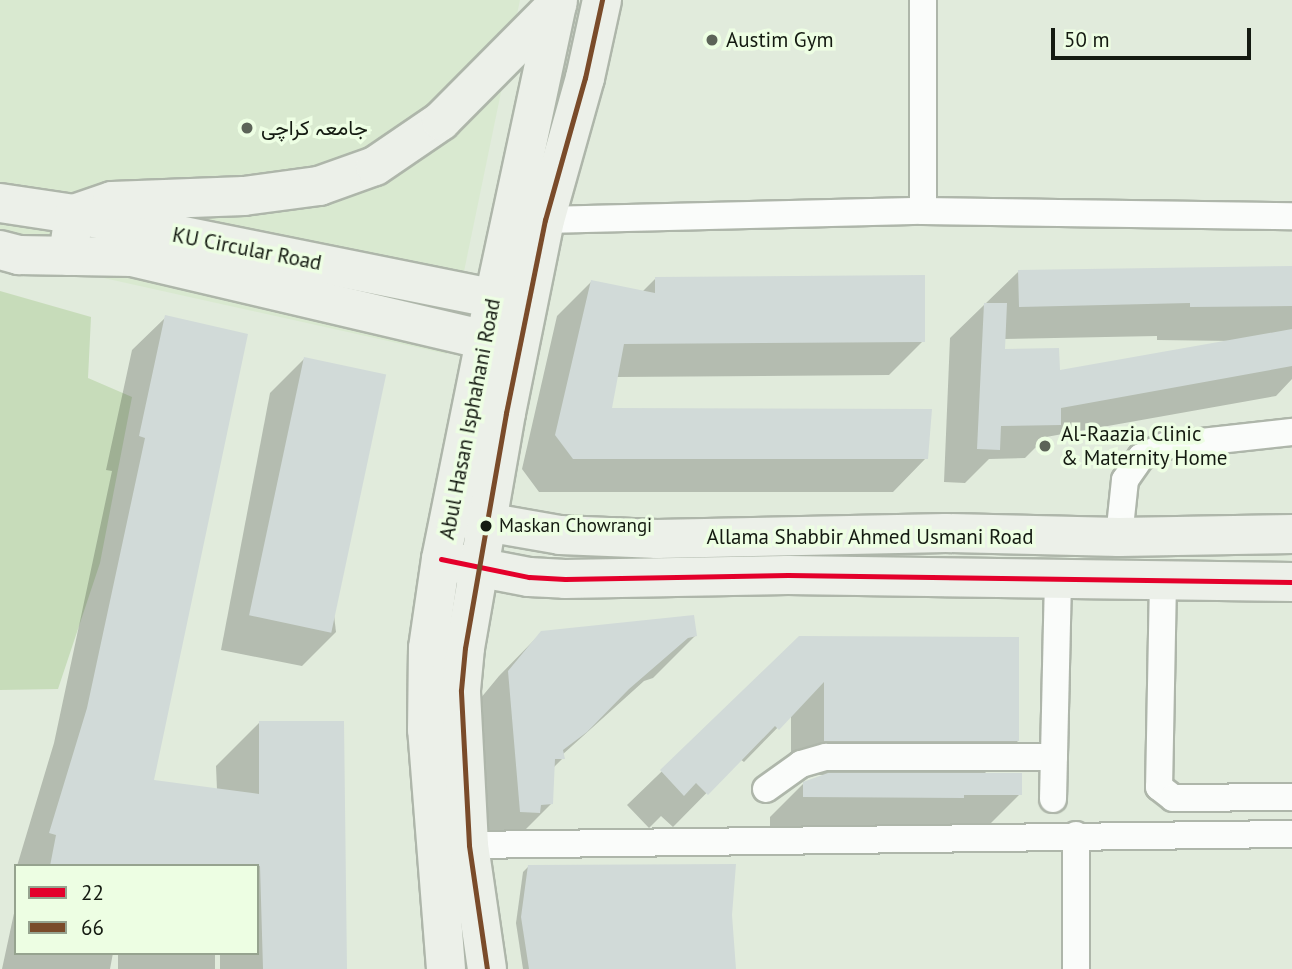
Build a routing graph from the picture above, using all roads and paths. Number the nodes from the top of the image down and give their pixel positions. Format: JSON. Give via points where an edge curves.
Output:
{"nodes":[{"id":1,"x":602,"y":0,"type":"edge"},
{"id":2,"x":923,"y":0,"type":"edge"},
{"id":3,"x":558,"y":2,"type":"edge"},
{"id":4,"x":0,"y":203,"type":"edge"},
{"id":5,"x":923,"y":211,"type":"junction"},
{"id":6,"x":74,"y":214,"type":"junction"},
{"id":7,"x":1292,"y":216,"type":"edge"},
{"id":8,"x":545,"y":220,"type":"junction"},
{"id":9,"x":0,"y":250,"type":"edge"},
{"id":10,"x":68,"y":256,"type":"junction"},
{"id":11,"x":494,"y":299,"type":"junction"},
{"id":12,"x":485,"y":340,"type":"junction"},
{"id":13,"x":1292,"y":432,"type":"edge"},
{"id":14,"x":469,"y":520,"type":"junction"},
{"id":15,"x":1292,"y":534,"type":"edge"},
{"id":16,"x":1119,"y":537,"type":"junction"},
{"id":17,"x":441,"y":559,"type":"junction"},
{"id":18,"x":479,"y":568,"type":"junction"},
{"id":19,"x":1058,"y":580,"type":"junction"},
{"id":20,"x":1163,"y":582,"type":"junction"},
{"id":21,"x":1292,"y":582,"type":"edge"},
{"id":22,"x":1054,"y":757,"type":"junction"},
{"id":23,"x":765,"y":789,"type":"dead end"},
{"id":24,"x":1292,"y":797,"type":"edge"},
{"id":25,"x":1053,"y":799,"type":"dead end"},
{"id":26,"x":1292,"y":834,"type":"edge"},
{"id":27,"x":1076,"y":835,"type":"junction"},
{"id":28,"x":469,"y":845,"type":"junction"},
{"id":29,"x":446,"y":969,"type":"edge"},
{"id":30,"x":487,"y":969,"type":"edge"},
{"id":31,"x":1076,"y":969,"type":"edge"}],
"edges":[{"from":1,"to":8,"type":"main road","name":"Abul Hasan Isphahani Road"},
{"from":2,"to":5,"type":"street"},
{"from":3,"to":6,"type":"main road","via":[[441,121],[375,166],[319,186],[244,196],[112,201]]},
{"from":3,"to":11,"type":"main road","name":"Abul Hasan Isphahani Road"},
{"from":4,"to":6,"type":"main road","name":"KU Circular Road"},
{"from":5,"to":7,"type":"street"},
{"from":5,"to":8,"type":"street"},
{"from":6,"to":10,"type":"main road"},
{"from":6,"to":11,"type":"main road","name":"KU Circular Road"},
{"from":8,"to":14,"type":"main road","name":"Abul Hasan Isphahani Road"},
{"from":9,"to":10,"type":"main road","name":"KU Circular Road"},
{"from":10,"to":12,"type":"main road","name":"KU Circular Road","via":[[132,257]]},
{"from":11,"to":12,"type":"main road","name":"Abul Hasan Isphahani Road"},
{"from":12,"to":14,"type":"main road","name":"Abul Hasan Isphahani Road"},
{"from":13,"to":16,"type":"street","via":[[1165,446],[1141,457],[1125,480]]},
{"from":14,"to":16,"type":"main road","name":"Allama Shabbir Ahmed Usmani Road","via":[[560,535],[657,539],[946,533]]},
{"from":14,"to":17,"type":"main road","name":"Abul Hasan Isphahani Road"},
{"from":14,"to":18,"type":"main road","name":"Abul Hasan Isphahani Road"},
{"from":15,"to":16,"type":"main road","name":"Allama Shabbir Ahmed Usmani Road"},
{"from":17,"to":18,"type":"main road","name":"Allama Shabbir Ahmed Usmani Road"},
{"from":17,"to":29,"type":"main road","name":"Abul Hasan Isphahani Road","via":[[428,648],[428,730]]},
{"from":18,"to":19,"type":"main road","name":"Allama Shabbir Ahmed Usmani Road","via":[[565,579],[788,575]]},
{"from":18,"to":28,"type":"main road","name":"Abul Hasan Isphahani Road","via":[[461,690]]},
{"from":19,"to":20,"type":"main road","name":"Allama Shabbir Ahmed Usmani Road"},
{"from":19,"to":22,"type":"street"},
{"from":20,"to":21,"type":"main road","name":"Allama Shabbir Ahmed Usmani Road"},
{"from":20,"to":24,"type":"street","via":[[1159,787],[1173,798]]},
{"from":22,"to":23,"type":"street","via":[[826,757],[801,764]]},
{"from":22,"to":25,"type":"street"},
{"from":26,"to":27,"type":"street"},
{"from":27,"to":28,"type":"street"},
{"from":27,"to":31,"type":"street"},
{"from":28,"to":30,"type":"main road","name":"Abul Hasan Isphahani Road"}]}
